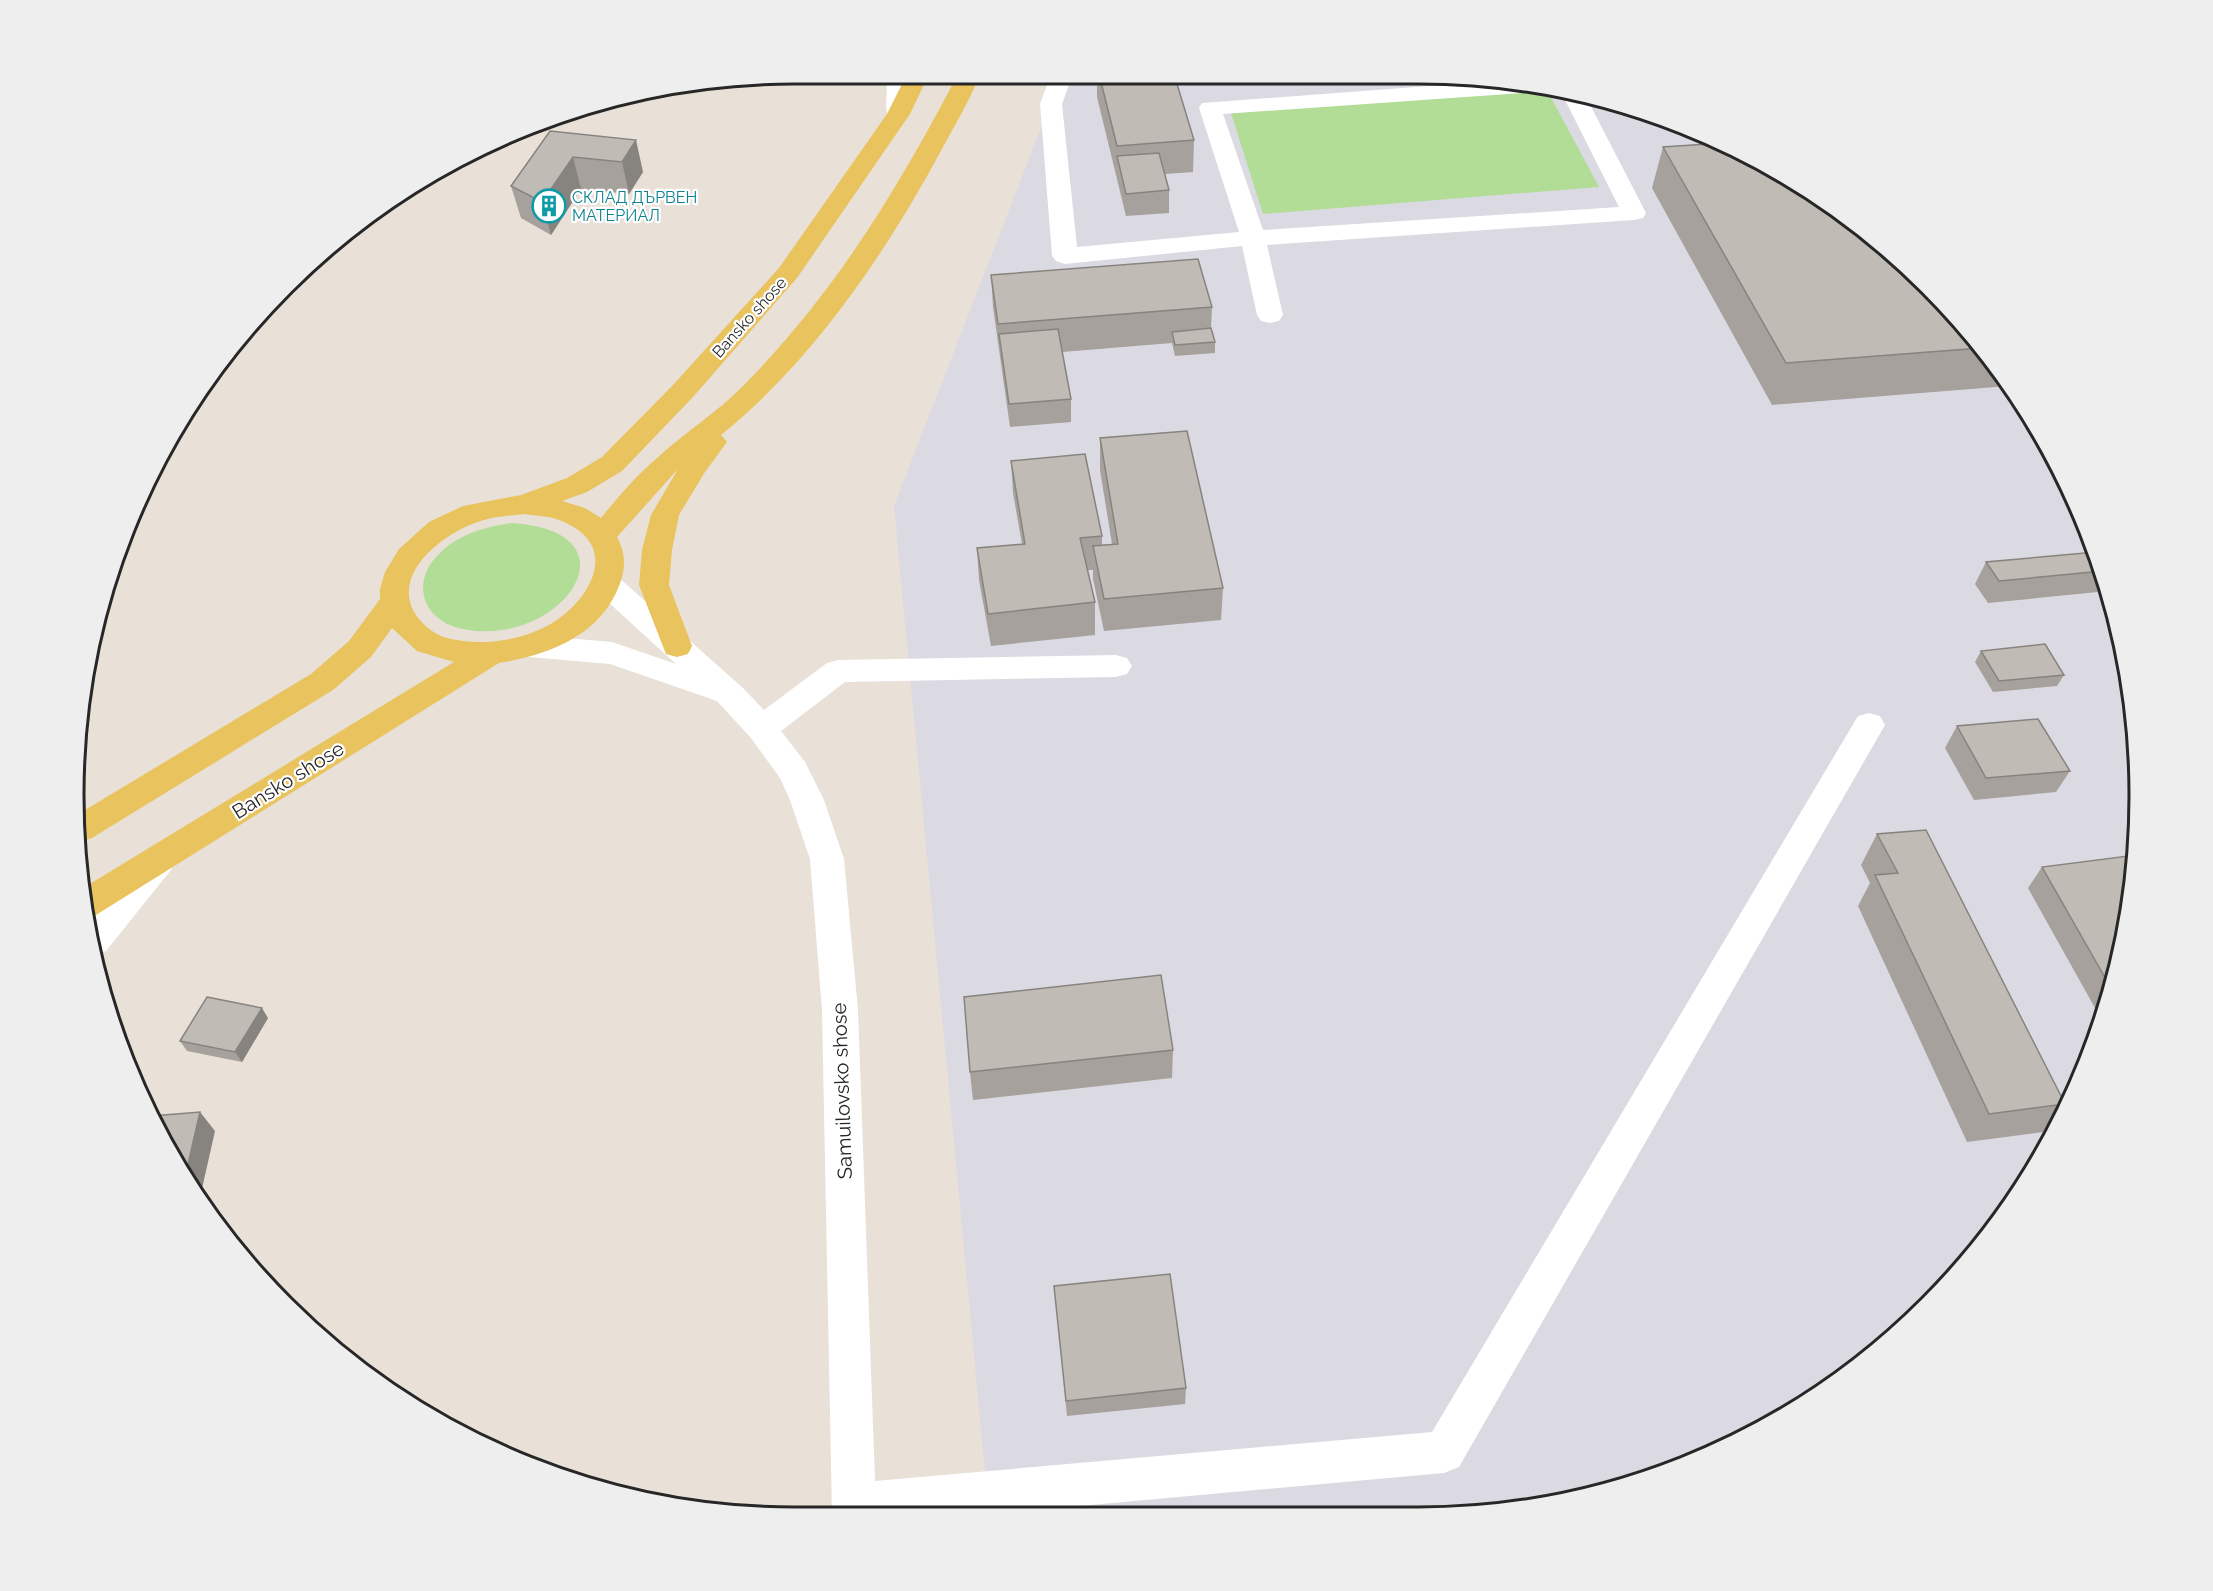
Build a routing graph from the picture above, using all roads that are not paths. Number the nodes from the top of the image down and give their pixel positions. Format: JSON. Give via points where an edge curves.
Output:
{"nodes":[{"id":1,"x":899,"y":84,"type":"edge"},
{"id":2,"x":913,"y":84,"type":"edge"},
{"id":3,"x":964,"y":84,"type":"edge"},
{"id":4,"x":1058,"y":84,"type":"edge"},
{"id":5,"x":1490,"y":88,"type":"edge"},
{"id":6,"x":1577,"y":103,"type":"edge"},
{"id":7,"x":898,"y":114,"type":"junction"},
{"id":8,"x":1253,"y":238,"type":"junction"},
{"id":9,"x":1270,"y":315,"type":"dead end"},
{"id":10,"x":752,"y":394,"type":"junction"},
{"id":11,"x":524,"y":504,"type":"junction"},
{"id":12,"x":602,"y":536,"type":"junction"},
{"id":13,"x":608,"y":584,"type":"junction"},
{"id":14,"x":394,"y":603,"type":"junction"},
{"id":15,"x":530,"y":646,"type":"junction"},
{"id":16,"x":677,"y":646,"type":"junction"},
{"id":17,"x":492,"y":653,"type":"junction"},
{"id":18,"x":1116,"y":666,"type":"dead end"},
{"id":19,"x":732,"y":696,"type":"junction"},
{"id":20,"x":1869,"y":725,"type":"dead end"},
{"id":21,"x":762,"y":729,"type":"junction"},
{"id":22,"x":85,"y":826,"type":"edge"},
{"id":23,"x":159,"y":860,"type":"junction"},
{"id":24,"x":92,"y":900,"type":"edge"},
{"id":25,"x":98,"y":936,"type":"edge"},
{"id":26,"x":854,"y":1507,"type":"edge"},
{"id":27,"x":885,"y":1507,"type":"edge"}],
"edges":[{"from":1,"to":7,"type":"street"},
{"from":2,"to":7,"type":"main road","name":"Bansko shose"},
{"from":3,"to":10,"type":"main road","via":[[887,225],[803,338]]},
{"from":4,"to":8,"type":"street","via":[[1050,104],[1065,256]]},
{"from":5,"to":8,"type":"street","via":[[1210,108]]},
{"from":6,"to":8,"type":"street","via":[[1634,213]]},
{"from":7,"to":11,"type":"main road","name":"Bansko shose","via":[[788,273],[620,456],[577,485]]},
{"from":8,"to":9,"type":"street"},
{"from":10,"to":12,"type":"main road","via":[[667,465]]},
{"from":10,"to":16,"type":"main road","via":[[694,467],[665,515],[654,585]]},
{"from":11,"to":12,"type":"main road","via":[[555,508],[582,518]]},
{"from":11,"to":14,"type":"main road","via":[[490,508],[458,518],[429,535],[408,556],[395,579]]},
{"from":12,"to":13,"type":"main road","via":[[611,558]]},
{"from":13,"to":15,"type":"main road","via":[[592,609],[565,630]]},
{"from":13,"to":16,"type":"street","name":"Samuilovsko shose"},
{"from":14,"to":17,"type":"main road","via":[[404,624],[423,641],[455,652]]},
{"from":14,"to":22,"type":"main road","via":[[360,649],[322,682]]},
{"from":15,"to":17,"type":"main road"},
{"from":15,"to":19,"type":"street","name":"Samuilovsko shose","via":[[612,653]]},
{"from":16,"to":19,"type":"street","name":"Samuilovsko shose"},
{"from":17,"to":23,"type":"main road","name":"Bansko shose"},
{"from":18,"to":21,"type":"street","via":[[838,671]]},
{"from":19,"to":21,"type":"street","name":"Samuilovsko shose"},
{"from":20,"to":27,"type":"street","via":[[1444,1452]]},
{"from":21,"to":26,"type":"street","name":"Samuilovsko shose","via":[[793,771],[827,859],[840,1010]]},
{"from":23,"to":24,"type":"main road","name":"Bansko shose"},
{"from":23,"to":25,"type":"street"}]}
